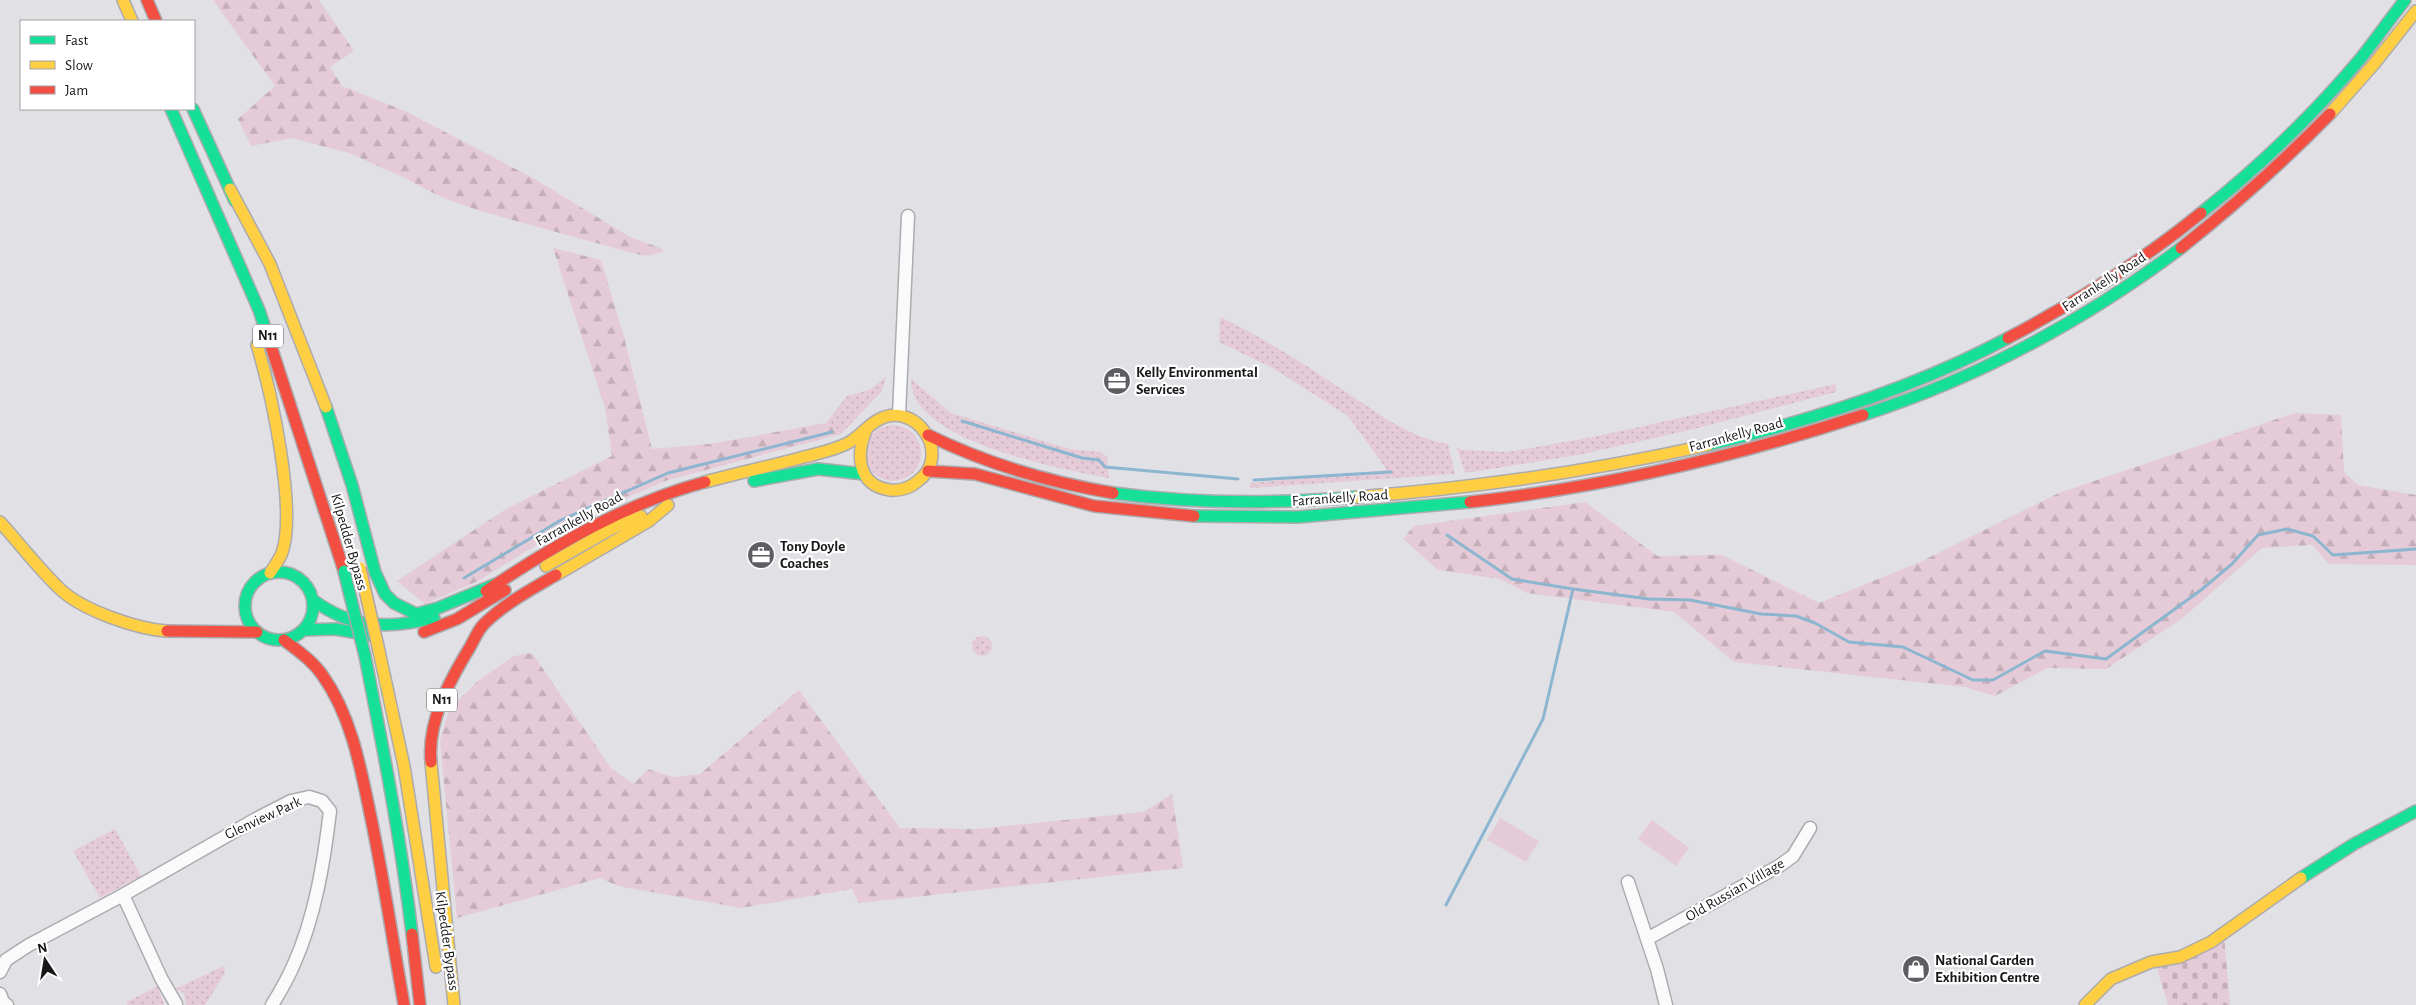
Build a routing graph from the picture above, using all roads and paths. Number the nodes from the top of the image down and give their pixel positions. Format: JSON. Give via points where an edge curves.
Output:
{"nodes":[{"id":1,"x":122,"y":0,"type":"edge"},
{"id":2,"x":147,"y":0,"type":"edge"},
{"id":3,"x":2405,"y":0,"type":"edge"},
{"id":4,"x":2416,"y":12,"type":"edge"},
{"id":5,"x":132,"y":20,"type":"edge"},
{"id":6,"x":156,"y":20,"type":"edge"},
{"id":7,"x":170,"y":110,"type":"edge"},
{"id":8,"x":170,"y":110,"type":"edge"},
{"id":9,"x":193,"y":110,"type":"edge"},
{"id":10,"x":230,"y":189,"type":"junction"},
{"id":11,"x":908,"y":216,"type":"dead end"},
{"id":12,"x":235,"y":286,"type":"dead end"},
{"id":13,"x":253,"y":333,"type":"dead end"},
{"id":14,"x":305,"y":386,"type":"dead end"},
{"id":15,"x":899,"y":415,"type":"junction"},
{"id":16,"x":867,"y":428,"type":"junction"},
{"id":17,"x":928,"y":435,"type":"junction"},
{"id":18,"x":928,"y":471,"type":"junction"},
{"id":19,"x":864,"y":474,"type":"junction"},
{"id":20,"x":668,"y":505,"type":"junction"},
{"id":21,"x":0,"y":522,"type":"edge"},
{"id":22,"x":359,"y":564,"type":"dead end"},
{"id":23,"x":270,"y":573,"type":"junction"},
{"id":24,"x":496,"y":584,"type":"junction"},
{"id":25,"x":313,"y":600,"type":"junction"},
{"id":26,"x":245,"y":610,"type":"junction"},
{"id":27,"x":304,"y":630,"type":"junction"},
{"id":28,"x":257,"y":632,"type":"junction"},
{"id":29,"x":200,"y":633,"type":"junction"},
{"id":30,"x":284,"y":640,"type":"junction"},
{"id":31,"x":2416,"y":810,"type":"edge"},
{"id":32,"x":1810,"y":828,"type":"dead end"},
{"id":33,"x":1628,"y":882,"type":"dead end"},
{"id":34,"x":123,"y":895,"type":"junction"},
{"id":35,"x":1647,"y":939,"type":"junction"},
{"id":36,"x":0,"y":972,"type":"edge"},
{"id":37,"x":438,"y":977,"type":"dead end"},
{"id":38,"x":0,"y":994,"type":"edge"},
{"id":39,"x":176,"y":1004,"type":"edge"},
{"id":40,"x":7,"y":1005,"type":"edge"},
{"id":41,"x":272,"y":1005,"type":"edge"},
{"id":42,"x":404,"y":1005,"type":"edge"},
{"id":43,"x":420,"y":1005,"type":"edge"},
{"id":44,"x":454,"y":1005,"type":"edge"},
{"id":45,"x":1666,"y":1005,"type":"edge"},
{"id":46,"x":2085,"y":1005,"type":"edge"}],
"edges":[{"from":1,"to":5,"type":"main road"},
{"from":2,"to":6,"type":"main road"},
{"from":3,"to":17,"type":"main road","name":"Farrankelly Road","via":[[2361,57],[2263,161],[2152,250],[2064,308],[2002,342],[1880,394],[1805,418],[1706,444],[1534,478],[1379,496],[1266,503],[1185,502],[1094,490],[1020,474]]},
{"from":4,"to":18,"type":"main road","name":"Farrankelly Road","via":[[2358,85],[2292,154],[2228,212],[2136,281],[2009,355],[1938,387],[1838,423],[1731,453],[1583,486],[1493,500],[1351,514],[1251,518],[1174,516],[1076,502],[964,472]]},
{"from":7,"to":12,"type":"main road","number":"N11"},
{"from":8,"to":43,"type":"main road","name":"Kilpedder Bypass","number":"N11","bridge":true,"via":[[259,310],[344,571],[386,763]]},
{"from":9,"to":10,"type":"main road","number":"N11"},
{"from":10,"to":14,"type":"main road","number":"N11","via":[[272,292]]},
{"from":10,"to":24,"type":"main road","number":"N11","via":[[270,264],[324,400],[352,485],[374,572],[385,594],[394,603],[416,614]]},
{"from":11,"to":15,"type":"street"},
{"from":13,"to":23,"type":"main road","number":"N11","via":[[260,351],[279,443],[287,517],[282,553]]},
{"from":15,"to":16,"type":"main road","via":[[876,420]]},
{"from":15,"to":17,"type":"main road","via":[[911,418]]},
{"from":16,"to":19,"type":"main road","via":[[857,450]]},
{"from":16,"to":24,"type":"main road","name":"Farrankelly Road","via":[[843,446],[694,484],[607,517]]},
{"from":17,"to":18,"type":"main road","via":[[932,446]]},
{"from":18,"to":19,"type":"main road","via":[[913,486],[893,490],[872,482]]},
{"from":19,"to":20,"type":"main road","name":"Farrankelly Road","via":[[818,468],[726,487]]},
{"from":20,"to":27,"type":"main road","name":"Farrankelly Road","via":[[611,529],[457,619],[423,632],[396,636],[335,629]]},
{"from":20,"to":44,"type":"main road","number":"N11","via":[[649,521],[528,591],[483,625],[448,683],[430,753]]},
{"from":21,"to":29,"type":"main road","via":[[61,590],[99,614],[149,630]]},
{"from":22,"to":37,"type":"main road","name":"Kilpedder Bypass","bridge":true,"via":[[404,766]]},
{"from":23,"to":25,"type":"main road","via":[[287,573],[302,580]]},
{"from":23,"to":26,"type":"main road","via":[[251,587]]},
{"from":24,"to":25,"type":"main road","name":"Farrankelly Road","via":[[434,618],[412,624],[362,622],[336,616]]},
{"from":25,"to":27,"type":"main road","via":[[314,610]]},
{"from":26,"to":28,"type":"main road"},
{"from":26,"to":29,"type":"main road"},
{"from":27,"to":30,"type":"main road"},
{"from":28,"to":29,"type":"main road"},
{"from":28,"to":30,"type":"main road","via":[[274,640]]},
{"from":30,"to":42,"type":"main road","via":[[322,675],[356,744],[381,861]]},
{"from":31,"to":46,"type":"main road","via":[[2286,887],[2211,942],[2180,957],[2150,962],[2111,979]]},
{"from":32,"to":35,"type":"street","name":"Old Russian Village","via":[[1793,856],[1779,866]]},
{"from":33,"to":35,"type":"street"},
{"from":34,"to":36,"type":"street","name":"Glenview Park","via":[[6,960]]},
{"from":34,"to":39,"type":"street"},
{"from":34,"to":41,"type":"street","name":"Glenview Park","via":[[216,840],[291,802],[309,797],[322,801],[330,811],[306,934]]},
{"from":35,"to":45,"type":"street"},
{"from":38,"to":40,"type":"street"}]}
